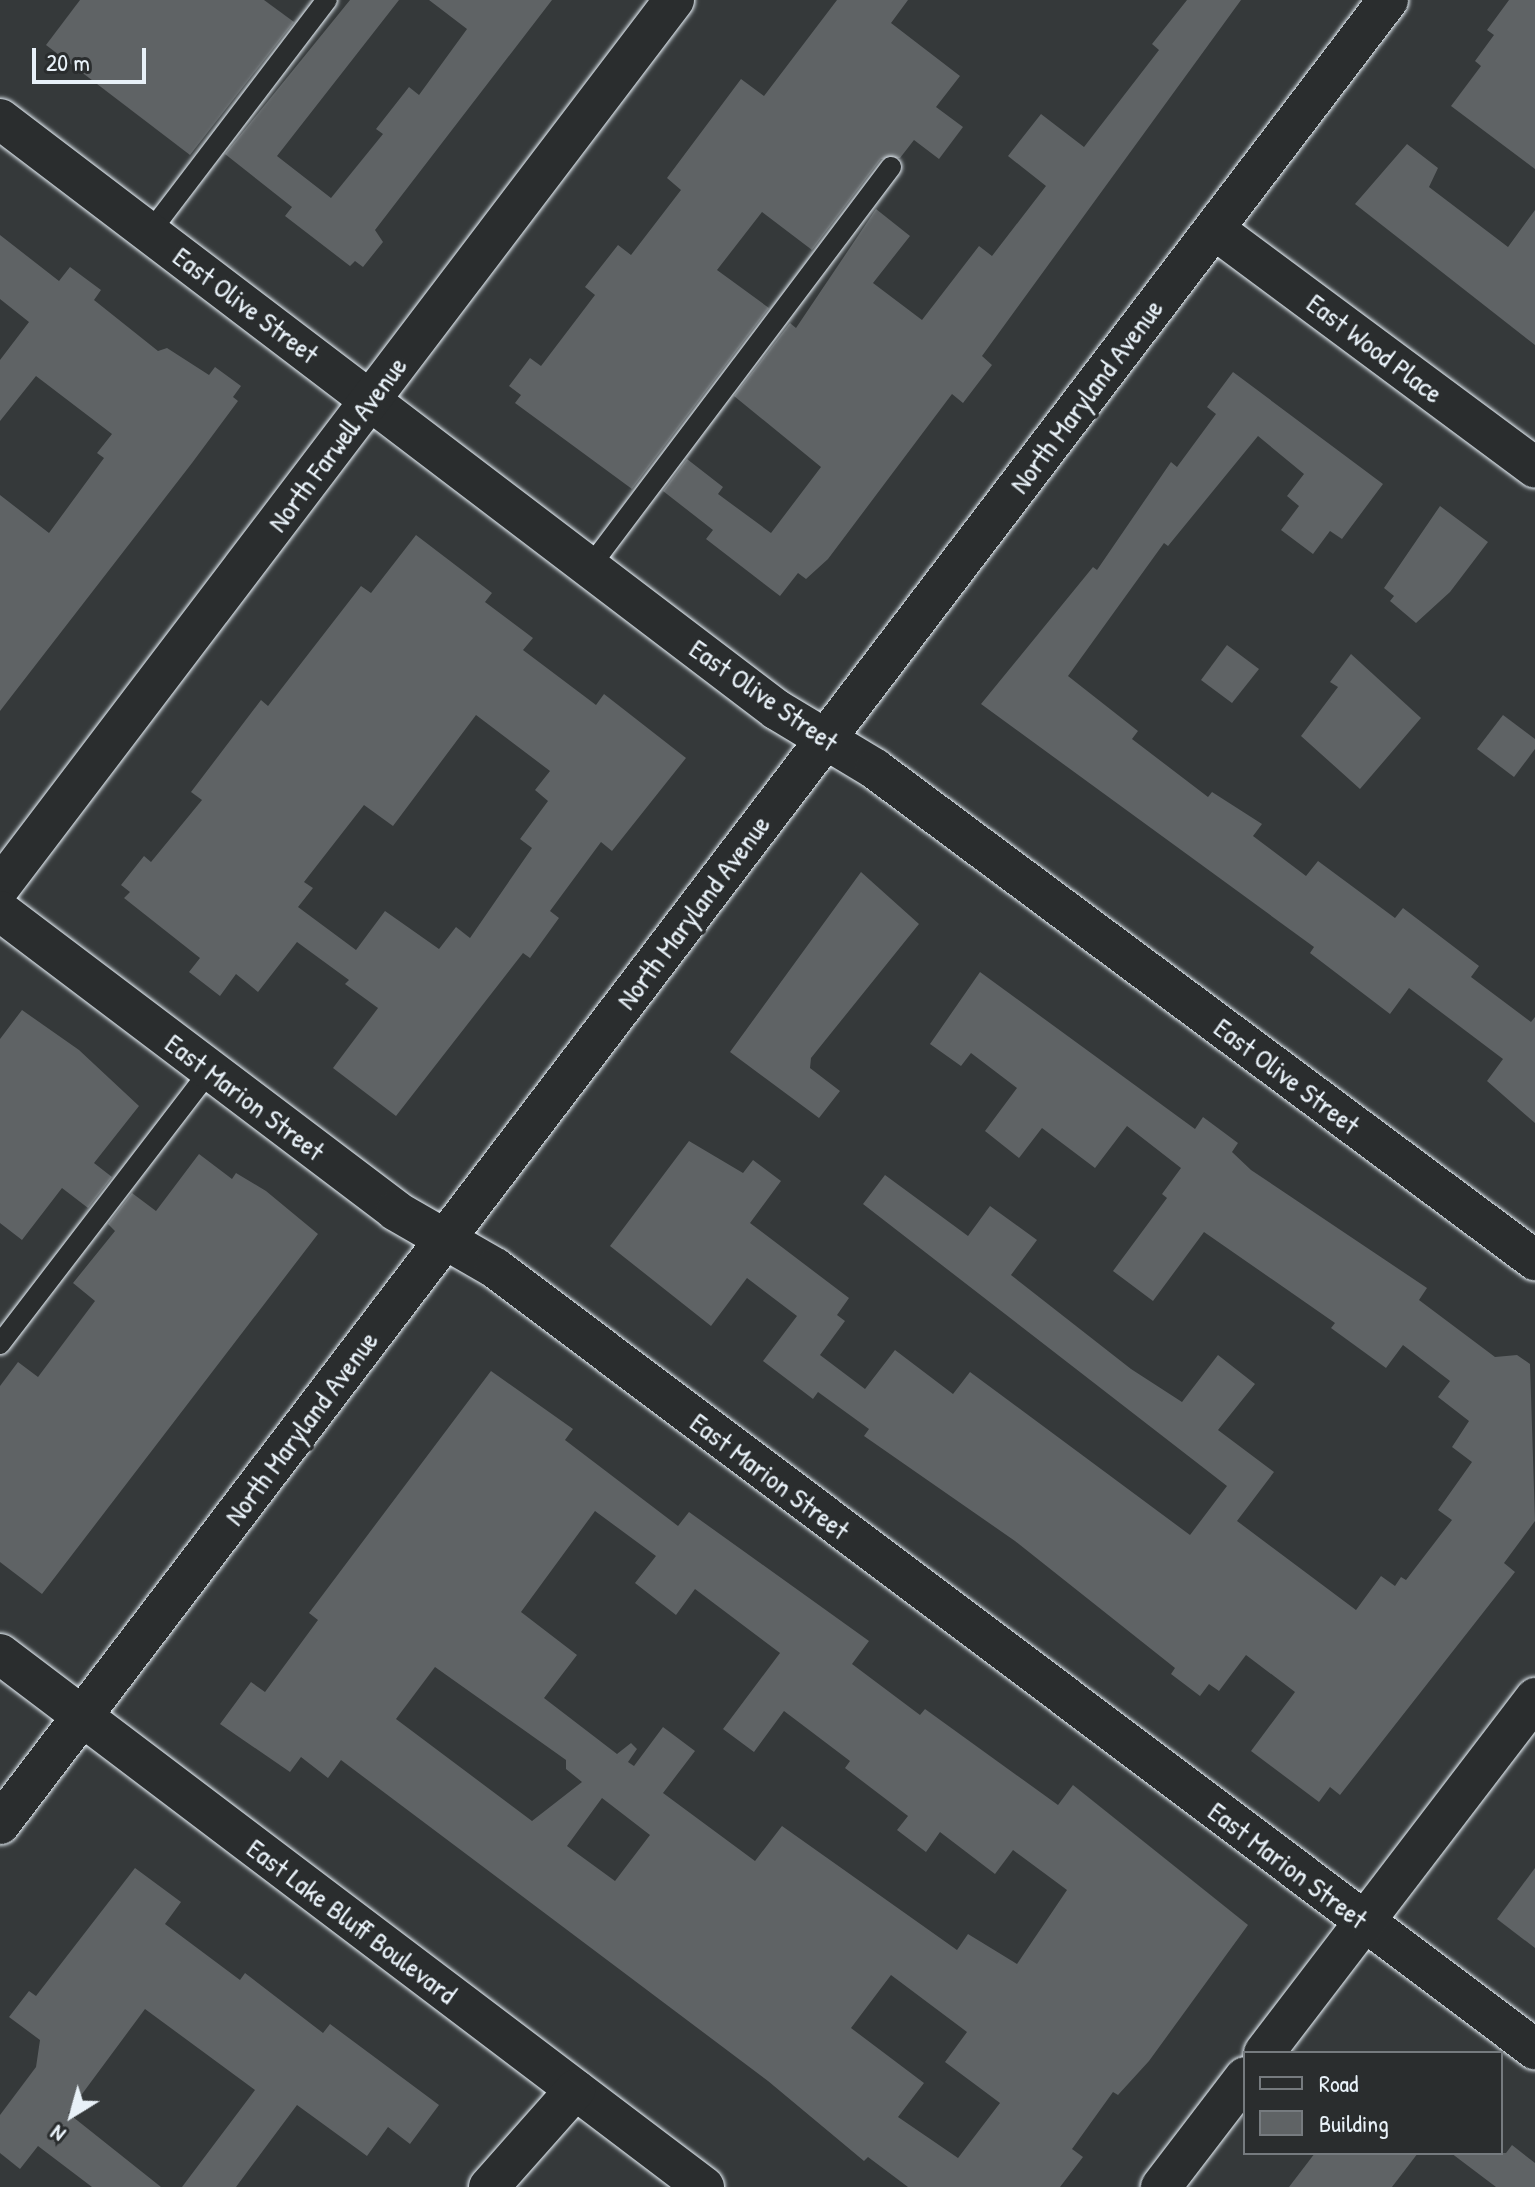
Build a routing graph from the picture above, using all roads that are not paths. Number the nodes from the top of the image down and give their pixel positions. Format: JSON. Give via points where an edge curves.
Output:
{"nodes":[{"id":1,"x":327,"y":0,"type":"edge"},
{"id":2,"x":674,"y":0,"type":"edge"},
{"id":3,"x":1388,"y":0,"type":"edge"},
{"id":4,"x":0,"y":119,"type":"edge"},
{"id":5,"x":891,"y":167,"type":"dead end"},
{"id":6,"x":1214,"y":229,"type":"junction"},
{"id":7,"x":150,"y":232,"type":"junction"},
{"id":8,"x":371,"y":400,"type":"junction"},
{"id":9,"x":1535,"y":467,"type":"edge"},
{"id":10,"x":589,"y":568,"type":"junction"},
{"id":11,"x":824,"y":739,"type":"junction"},
{"id":12,"x":0,"y":887,"type":"edge"},
{"id":13,"x":0,"y":911,"type":"edge"},
{"id":14,"x":210,"y":1070,"type":"junction"},
{"id":15,"x":445,"y":1239,"type":"junction"},
{"id":16,"x":1535,"y":1260,"type":"edge"},
{"id":17,"x":0,"y":1344,"type":"edge"},
{"id":18,"x":0,"y":1654,"type":"edge"},
{"id":19,"x":1535,"y":1698,"type":"edge"},
{"id":20,"x":82,"y":1717,"type":"junction"},
{"id":21,"x":0,"y":1824,"type":"edge"},
{"id":22,"x":1364,"y":1922,"type":"junction"},
{"id":23,"x":1535,"y":2049,"type":"edge"},
{"id":24,"x":1266,"y":2051,"type":"edge"},
{"id":25,"x":1243,"y":2080,"type":"edge"},
{"id":26,"x":575,"y":2090,"type":"junction"},
{"id":27,"x":489,"y":2187,"type":"edge"},
{"id":28,"x":704,"y":2187,"type":"edge"},
{"id":29,"x":1161,"y":2187,"type":"edge"}],
"edges":[{"from":1,"to":7,"type":"lane"},
{"from":2,"to":8,"type":"street","name":"North Farwell Avenue"},
{"from":3,"to":6,"type":"street","name":"North Maryland Avenue"},
{"from":4,"to":7,"type":"street","name":"East Olive Street"},
{"from":5,"to":10,"type":"lane"},
{"from":6,"to":9,"type":"street","name":"East Wood Place"},
{"from":6,"to":11,"type":"street","name":"North Maryland Avenue"},
{"from":7,"to":8,"type":"street","name":"East Olive Street"},
{"from":8,"to":10,"type":"street","name":"East Olive Street"},
{"from":8,"to":12,"type":"street","name":"North Farwell Avenue"},
{"from":10,"to":11,"type":"street","name":"East Olive Street"},
{"from":11,"to":15,"type":"street","name":"North Maryland Avenue"},
{"from":11,"to":16,"type":"street","name":"East Olive Street","via":[[875,769]]},
{"from":13,"to":14,"type":"street","name":"East Marion Street"},
{"from":14,"to":15,"type":"street","name":"East Marion Street","via":[[396,1211]]},
{"from":14,"to":17,"type":"lane"},
{"from":15,"to":20,"type":"street","name":"North Maryland Avenue"},
{"from":15,"to":22,"type":"street","name":"East Marion Street","via":[[495,1268]]},
{"from":18,"to":20,"type":"street","name":"East Lake Bluff Boulevard"},
{"from":19,"to":22,"type":"street"},
{"from":20,"to":21,"type":"street","name":"North Maryland Avenue"},
{"from":20,"to":26,"type":"street","name":"East Lake Bluff Boulevard"},
{"from":22,"to":23,"type":"street","name":"East Marion Street"},
{"from":22,"to":24,"type":"street"},
{"from":25,"to":29,"type":"street"},
{"from":26,"to":27,"type":"street"},
{"from":26,"to":28,"type":"street","name":"East Lake Bluff Boulevard"}]}
